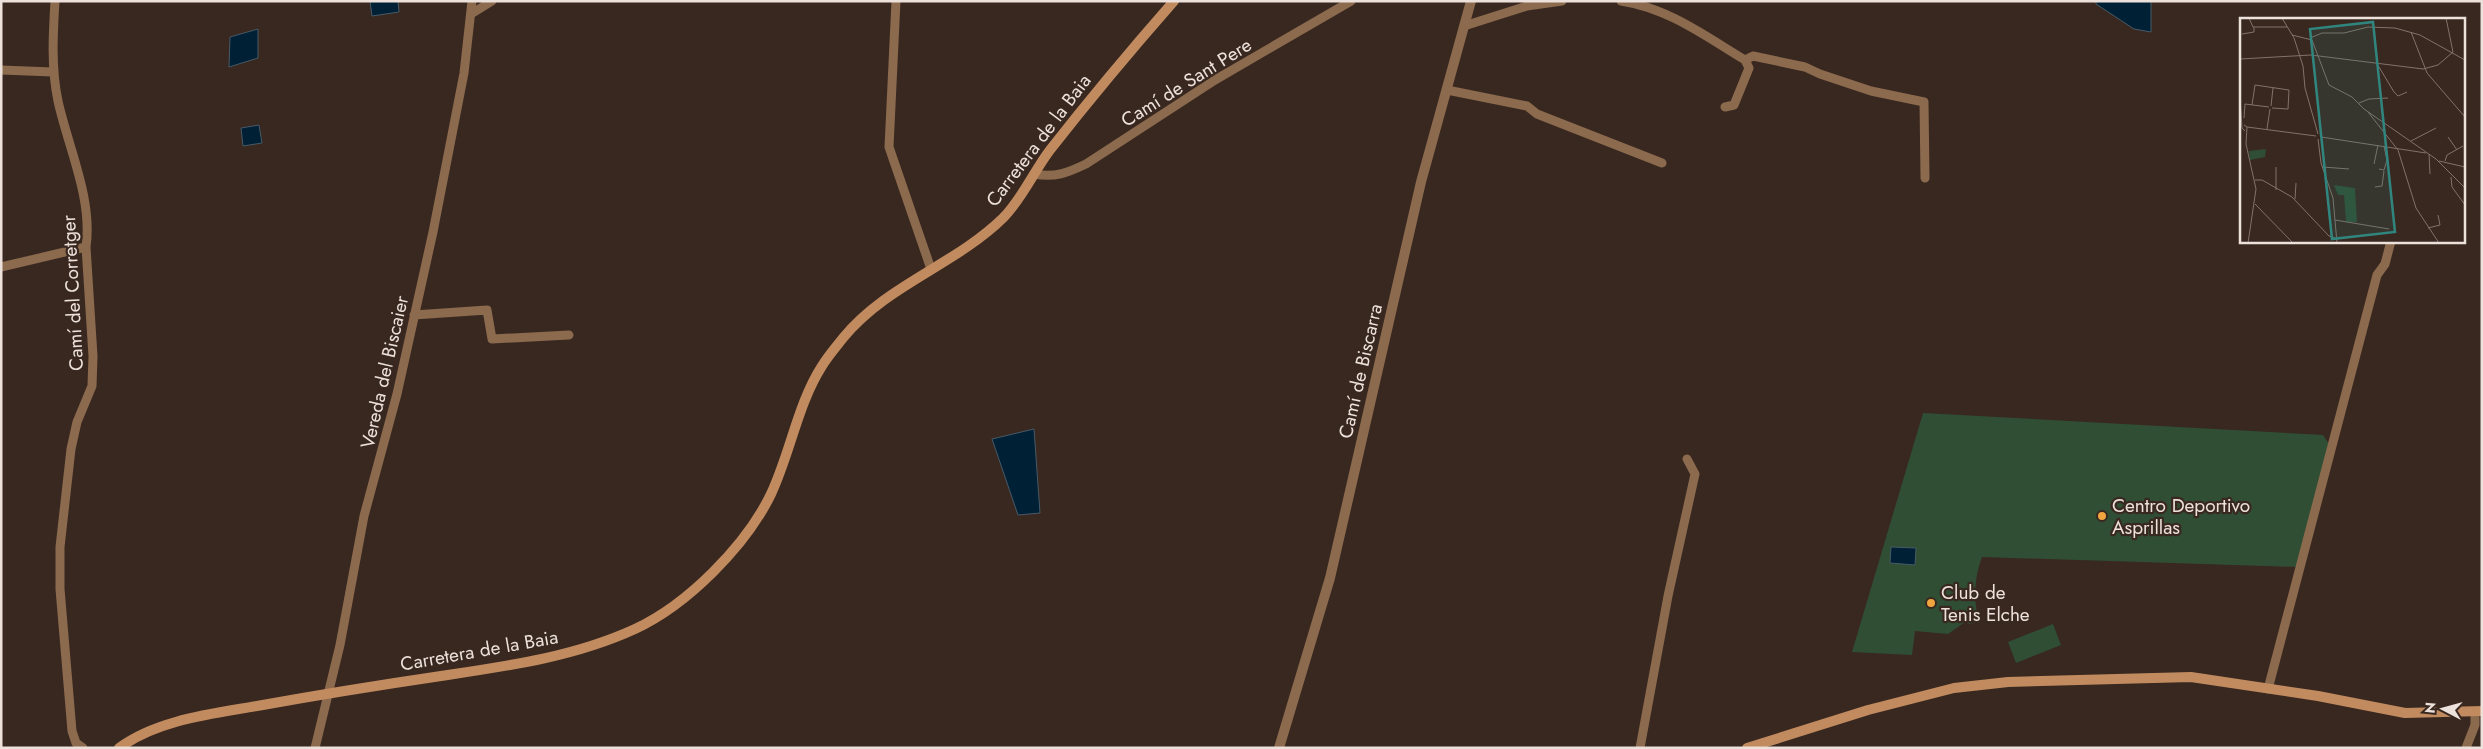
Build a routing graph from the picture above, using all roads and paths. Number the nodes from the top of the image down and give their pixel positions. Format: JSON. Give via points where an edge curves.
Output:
{"nodes":[{"id":1,"x":55,"y":1,"type":"edge"},
{"id":2,"x":472,"y":1,"type":"edge"},
{"id":3,"x":492,"y":1,"type":"edge"},
{"id":4,"x":896,"y":1,"type":"edge"},
{"id":5,"x":1174,"y":1,"type":"edge"},
{"id":6,"x":1351,"y":1,"type":"edge"},
{"id":7,"x":1471,"y":1,"type":"edge"},
{"id":8,"x":1562,"y":1,"type":"edge"},
{"id":9,"x":1621,"y":1,"type":"edge"},
{"id":10,"x":471,"y":14,"type":"junction"},
{"id":11,"x":1464,"y":26,"type":"junction"},
{"id":12,"x":1745,"y":60,"type":"junction"},
{"id":13,"x":1,"y":70,"type":"edge"},
{"id":14,"x":53,"y":72,"type":"junction"},
{"id":15,"x":1447,"y":90,"type":"junction"},
{"id":16,"x":1725,"y":107,"type":"dead end"},
{"id":17,"x":1662,"y":163,"type":"dead end"},
{"id":18,"x":1034,"y":174,"type":"junction"},
{"id":19,"x":1925,"y":178,"type":"dead end"},
{"id":20,"x":2391,"y":242,"type":"edge"},
{"id":21,"x":86,"y":247,"type":"junction"},
{"id":22,"x":1,"y":267,"type":"edge"},
{"id":23,"x":931,"y":269,"type":"junction"},
{"id":24,"x":414,"y":315,"type":"junction"},
{"id":25,"x":569,"y":335,"type":"dead end"},
{"id":26,"x":1687,"y":459,"type":"dead end"},
{"id":27,"x":2268,"y":689,"type":"junction"},
{"id":28,"x":328,"y":693,"type":"junction"},
{"id":29,"x":2479,"y":712,"type":"edge"},
{"id":30,"x":83,"y":748,"type":"edge"},
{"id":31,"x":119,"y":748,"type":"edge"},
{"id":32,"x":315,"y":748,"type":"edge"},
{"id":33,"x":1279,"y":748,"type":"edge"},
{"id":34,"x":1640,"y":748,"type":"edge"},
{"id":35,"x":1747,"y":748,"type":"edge"},
{"id":36,"x":2466,"y":748,"type":"edge"}],
"edges":[{"from":1,"to":14,"type":"street","name":"Camí del Corretger"},
{"from":2,"to":10,"type":"street","name":"Vereda del Biscaier"},
{"from":3,"to":10,"type":"street"},
{"from":4,"to":23,"type":"street","via":[[889,147]]},
{"from":5,"to":18,"type":"main road","name":"Carretera de la Baia","via":[[1100,85]]},
{"from":6,"to":18,"type":"street","name":"Camí de Sant Pere","via":[[1215,80],[1086,164],[1064,174]]},
{"from":7,"to":11,"type":"street","name":"Camí de Biscarra"},
{"from":8,"to":11,"type":"street","via":[[1526,6]]},
{"from":9,"to":12,"type":"street","via":[[1687,23]]},
{"from":10,"to":24,"type":"street","name":"Vereda del Biscaier","via":[[452,144]]},
{"from":11,"to":15,"type":"street","name":"Camí de Biscarra"},
{"from":12,"to":16,"type":"street","via":[[1749,68],[1734,105]]},
{"from":12,"to":19,"type":"street","via":[[1754,56],[1805,67],[1871,90],[1924,102]]},
{"from":13,"to":14,"type":"street"},
{"from":14,"to":21,"type":"street","name":"Camí del Corretger","via":[[83,198],[88,235]]},
{"from":15,"to":17,"type":"street","via":[[1527,106],[1537,114]]},
{"from":15,"to":33,"type":"street","name":"Camí de Biscarra","via":[[1419,192],[1330,578]]},
{"from":18,"to":23,"type":"main road","name":"Carretera de la Baia","via":[[1005,216],[975,242]]},
{"from":20,"to":27,"type":"street","via":[[2385,264],[2378,274]]},
{"from":21,"to":22,"type":"street"},
{"from":21,"to":30,"type":"street","name":"Camí del Corretger","via":[[92,386],[77,422],[71,449],[60,547],[60,588],[72,731],[76,743]]},
{"from":23,"to":28,"type":"main road","name":"Carretera de la Baia","via":[[874,307],[821,367],[770,495],[746,534],[684,598],[639,627],[599,644],[537,661]]},
{"from":24,"to":25,"type":"street","via":[[487,310],[492,339]]},
{"from":24,"to":28,"type":"street","name":"Vereda del Biscaier","via":[[397,394],[364,516]]},
{"from":26,"to":34,"type":"street","via":[[1695,474]]},
{"from":27,"to":29,"type":"main road","via":[[2405,713]]},
{"from":27,"to":35,"type":"main road","via":[[2192,678],[2055,680],[1954,688],[1868,710]]},
{"from":28,"to":31,"type":"main road","name":"Carretera de la Baia","via":[[181,721],[132,738]]},
{"from":28,"to":32,"type":"street","name":"Vereda del Biscaier"},
{"from":29,"to":36,"type":"street"}]}
